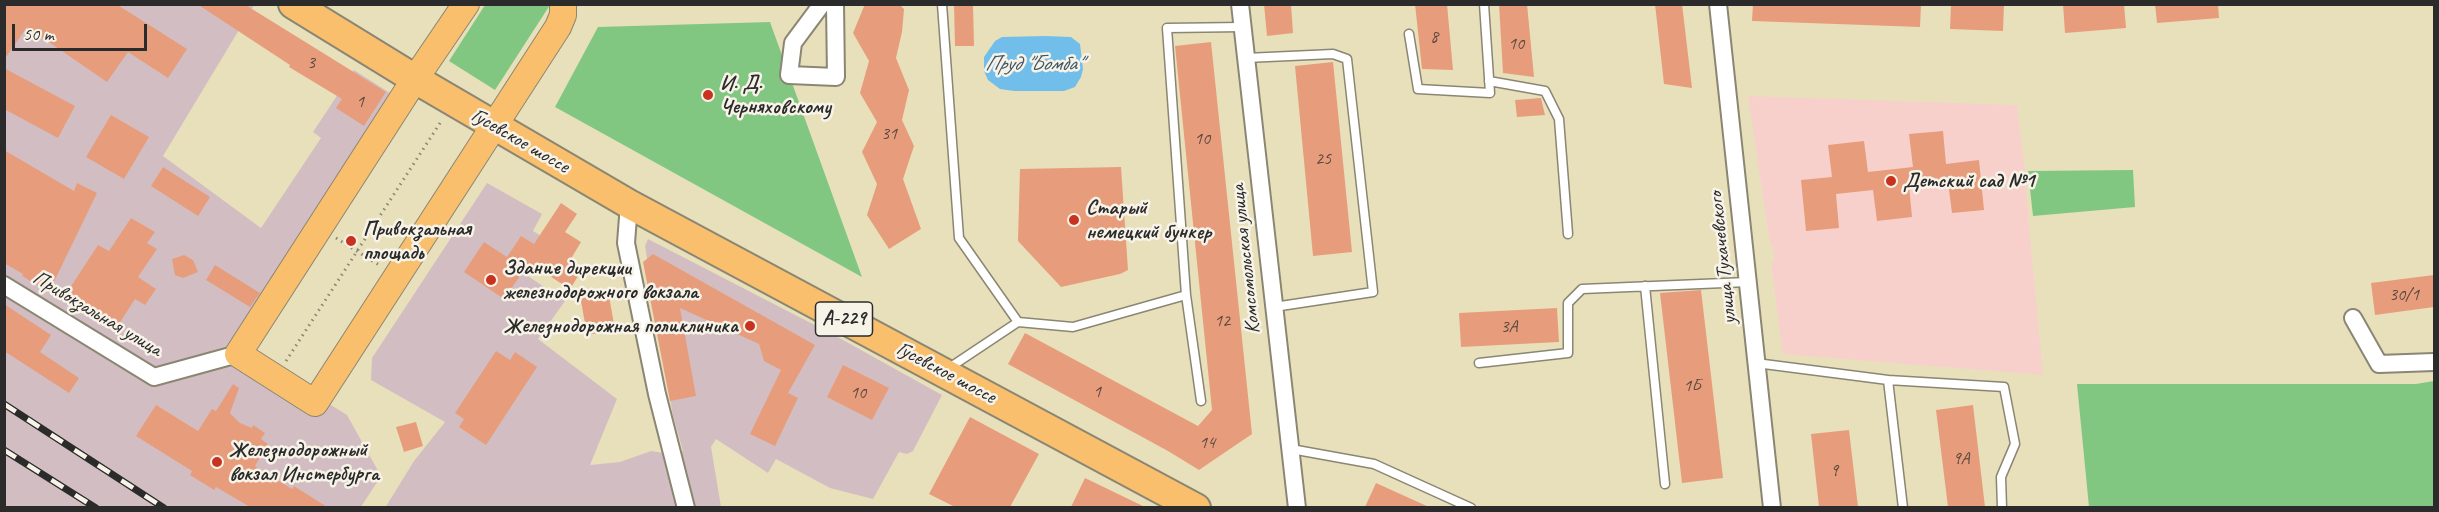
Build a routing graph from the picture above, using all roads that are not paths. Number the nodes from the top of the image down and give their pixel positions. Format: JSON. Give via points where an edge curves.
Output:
{"nodes":[{"id":1,"x":292,"y":4,"type":"edge"},
{"id":2,"x":466,"y":4,"type":"edge"},
{"id":3,"x":563,"y":4,"type":"edge"},
{"id":4,"x":822,"y":4,"type":"edge"},
{"id":5,"x":835,"y":4,"type":"edge"},
{"id":6,"x":942,"y":4,"type":"edge"},
{"id":7,"x":1240,"y":4,"type":"edge"},
{"id":8,"x":1484,"y":4,"type":"edge"},
{"id":9,"x":1718,"y":4,"type":"edge"},
{"id":10,"x":1243,"y":27,"type":"junction"},
{"id":11,"x":1409,"y":34,"type":"dead end"},
{"id":12,"x":1246,"y":58,"type":"junction"},
{"id":13,"x":415,"y":79,"type":"junction"},
{"id":14,"x":1489,"y":81,"type":"junction"},
{"id":15,"x":494,"y":126,"type":"junction"},
{"id":16,"x":628,"y":204,"type":"junction"},
{"id":17,"x":1568,"y":234,"type":"dead end"},
{"id":18,"x":1748,"y":282,"type":"junction"},
{"id":19,"x":4,"y":285,"type":"edge"},
{"id":20,"x":1646,"y":286,"type":"junction"},
{"id":21,"x":1186,"y":296,"type":"junction"},
{"id":22,"x":1274,"y":308,"type":"junction"},
{"id":23,"x":2353,"y":318,"type":"dead end"},
{"id":24,"x":1018,"y":322,"type":"junction"},
{"id":25,"x":238,"y":354,"type":"junction"},
{"id":26,"x":2434,"y":362,"type":"edge"},
{"id":27,"x":1479,"y":363,"type":"dead end"},
{"id":28,"x":1756,"y":363,"type":"junction"},
{"id":29,"x":944,"y":372,"type":"junction"},
{"id":30,"x":1888,"y":380,"type":"junction"},
{"id":31,"x":1201,"y":401,"type":"dead end"},
{"id":32,"x":1291,"y":449,"type":"junction"},
{"id":33,"x":1665,"y":484,"type":"dead end"},
{"id":34,"x":686,"y":507,"type":"edge"},
{"id":35,"x":1196,"y":507,"type":"edge"},
{"id":36,"x":1297,"y":507,"type":"edge"},
{"id":37,"x":1471,"y":507,"type":"edge"},
{"id":38,"x":1772,"y":507,"type":"edge"},
{"id":39,"x":1903,"y":507,"type":"edge"},
{"id":40,"x":2002,"y":507,"type":"edge"}],
"edges":[{"from":1,"to":13,"type":"highway","name":"Гусевское шоссе"},
{"from":2,"to":13,"type":"main road"},
{"from":3,"to":15,"type":"main road","via":[[558,27]]},
{"from":4,"to":5,"type":"street","via":[[793,43],[789,75],[836,77]]},
{"from":6,"to":24,"type":"lane","via":[[959,238]]},
{"from":7,"to":10,"type":"street","name":"Комсомольская улица"},
{"from":8,"to":14,"type":"lane"},
{"from":9,"to":18,"type":"street","name":"улица Тухачевского"},
{"from":10,"to":12,"type":"street","name":"Комсомольская улица"},
{"from":10,"to":21,"type":"lane","via":[[1167,28]]},
{"from":11,"to":14,"type":"lane","via":[[1418,89],[1490,93]]},
{"from":12,"to":22,"type":"street","name":"Комсомольская улица"},
{"from":12,"to":22,"type":"lane","via":[[1334,54],[1347,59],[1349,71],[1373,292]]},
{"from":13,"to":15,"type":"highway","name":"Гусевское шоссе","number":"А-229"},
{"from":13,"to":25,"type":"main road"},
{"from":14,"to":17,"type":"lane","via":[[1545,91],[1559,119]]},
{"from":15,"to":16,"type":"highway","name":"Гусевское шоссе","number":"А-229"},
{"from":15,"to":25,"type":"main road","via":[[315,403]]},
{"from":16,"to":29,"type":"highway","name":"Гусевское шоссе","number":"А-229"},
{"from":16,"to":34,"type":"street","via":[[626,243],[657,394]]},
{"from":18,"to":20,"type":"lane"},
{"from":18,"to":28,"type":"street","name":"улица Тухачевского"},
{"from":19,"to":25,"type":"street","name":"Привокзальная улица","via":[[154,377]]},
{"from":20,"to":27,"type":"lane","via":[[1582,289],[1569,303],[1568,353]]},
{"from":20,"to":33,"type":"lane"},
{"from":21,"to":24,"type":"lane","via":[[1073,327]]},
{"from":21,"to":31,"type":"lane"},
{"from":22,"to":32,"type":"street","name":"Комсомольская улица"},
{"from":23,"to":26,"type":"street","via":[[2379,364]]},
{"from":24,"to":29,"type":"lane"},
{"from":28,"to":30,"type":"lane"},
{"from":28,"to":38,"type":"street","name":"улица Тухачевского"},
{"from":29,"to":35,"type":"highway","name":"Гусевское шоссе","number":"А-229"},
{"from":30,"to":39,"type":"lane"},
{"from":30,"to":40,"type":"lane","via":[[2004,387],[2015,444],[2001,477]]},
{"from":32,"to":36,"type":"street","name":"Комсомольская улица"},
{"from":32,"to":37,"type":"lane","via":[[1374,464]]}]}
